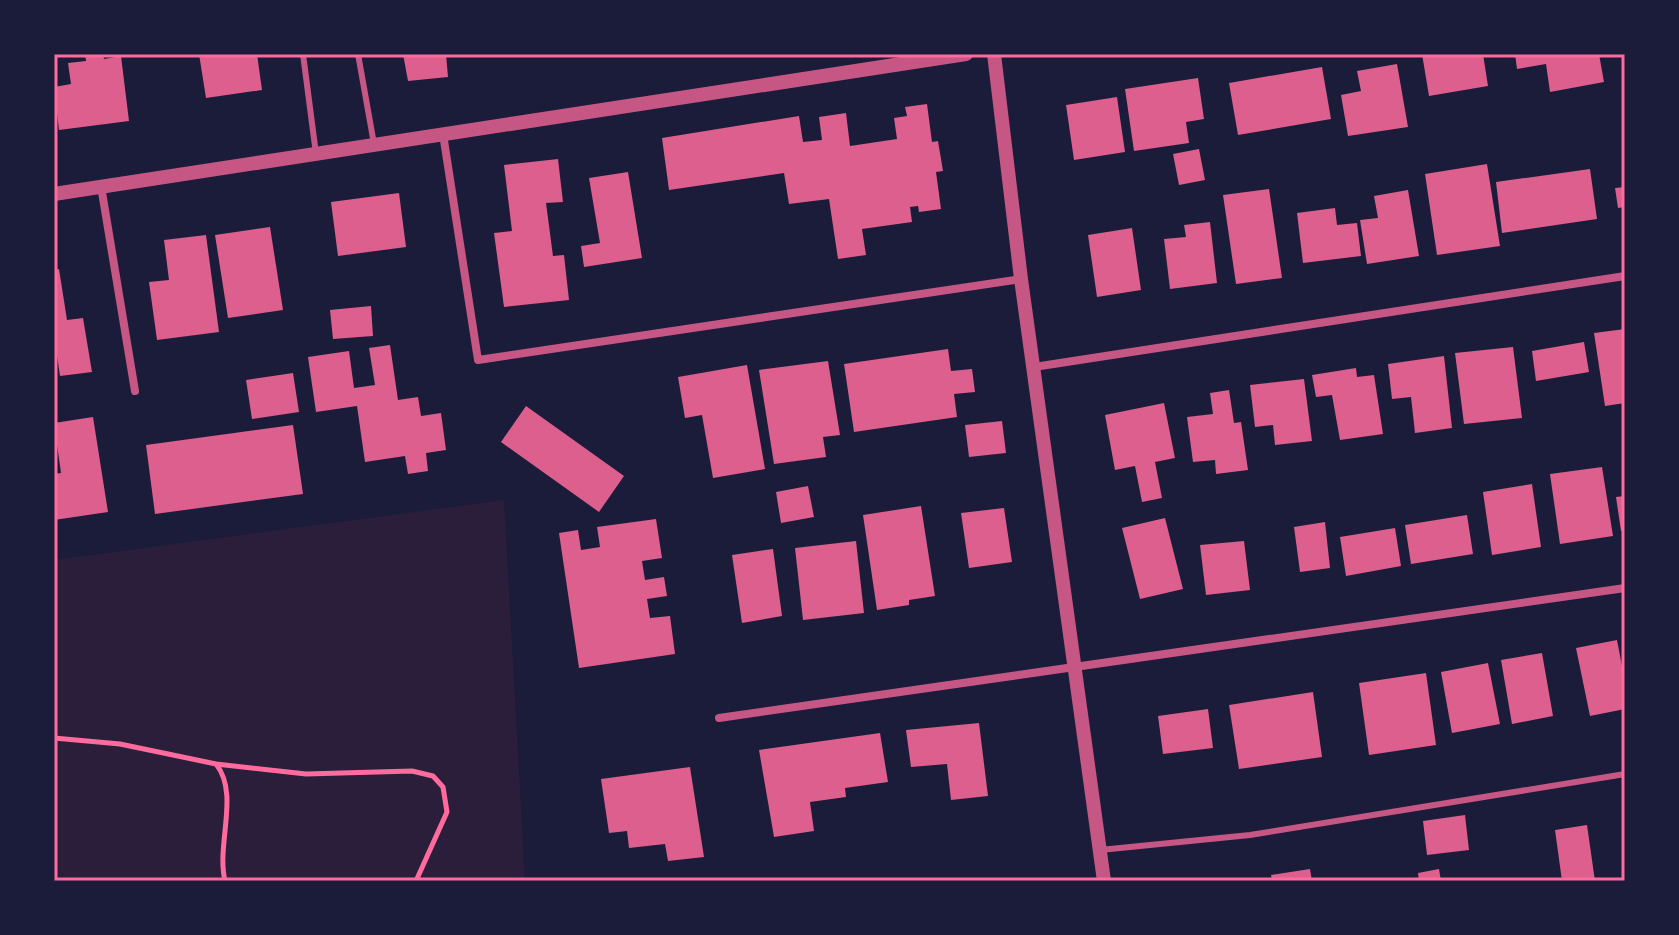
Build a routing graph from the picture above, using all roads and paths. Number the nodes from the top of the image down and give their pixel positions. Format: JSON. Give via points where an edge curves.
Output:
{"nodes":[{"id":1,"x":303,"y":54,"type":"edge"},
{"id":2,"x":358,"y":54,"type":"edge"},
{"id":3,"x":966,"y":54,"type":"edge"},
{"id":4,"x":994,"y":54,"type":"edge"},
{"id":5,"x":443,"y":134,"type":"junction"},
{"id":6,"x":374,"y":144,"type":"junction"},
{"id":7,"x":316,"y":154,"type":"junction"},
{"id":8,"x":101,"y":186,"type":"junction"},
{"id":9,"x":54,"y":194,"type":"edge"},
{"id":10,"x":1625,"y":276,"type":"edge"},
{"id":11,"x":1021,"y":279,"type":"junction"},
{"id":12,"x":1034,"y":367,"type":"junction"},
{"id":13,"x":135,"y":391,"type":"dead end"},
{"id":14,"x":1625,"y":588,"type":"edge"},
{"id":15,"x":1075,"y":669,"type":"junction"},
{"id":16,"x":719,"y":718,"type":"dead end"},
{"id":17,"x":54,"y":738,"type":"edge"},
{"id":18,"x":216,"y":764,"type":"junction"},
{"id":19,"x":1625,"y":774,"type":"edge"},
{"id":20,"x":1100,"y":850,"type":"junction"},
{"id":21,"x":225,"y":881,"type":"edge"},
{"id":22,"x":416,"y":881,"type":"edge"},
{"id":23,"x":1104,"y":881,"type":"edge"}],
"edges":[{"from":1,"to":7,"type":"lane"},
{"from":2,"to":6,"type":"lane"},
{"from":3,"to":5,"type":"street"},
{"from":4,"to":11,"type":"street"},
{"from":5,"to":6,"type":"street"},
{"from":5,"to":11,"type":"street","via":[[478,360]]},
{"from":6,"to":7,"type":"street"},
{"from":7,"to":8,"type":"street"},
{"from":8,"to":9,"type":"street"},
{"from":8,"to":13,"type":"street"},
{"from":10,"to":12,"type":"street"},
{"from":11,"to":12,"type":"street"},
{"from":12,"to":15,"type":"street"},
{"from":14,"to":15,"type":"street"},
{"from":15,"to":16,"type":"street"},
{"from":15,"to":20,"type":"street"},
{"from":17,"to":18,"type":"path","via":[[120,744]]},
{"from":18,"to":21,"type":"path","via":[[227,790],[222,833]]},
{"from":18,"to":22,"type":"path","via":[[306,774],[412,771],[433,776],[443,787],[447,812]]},
{"from":19,"to":20,"type":"lane","via":[[1250,835]]},
{"from":20,"to":23,"type":"street"}]}
